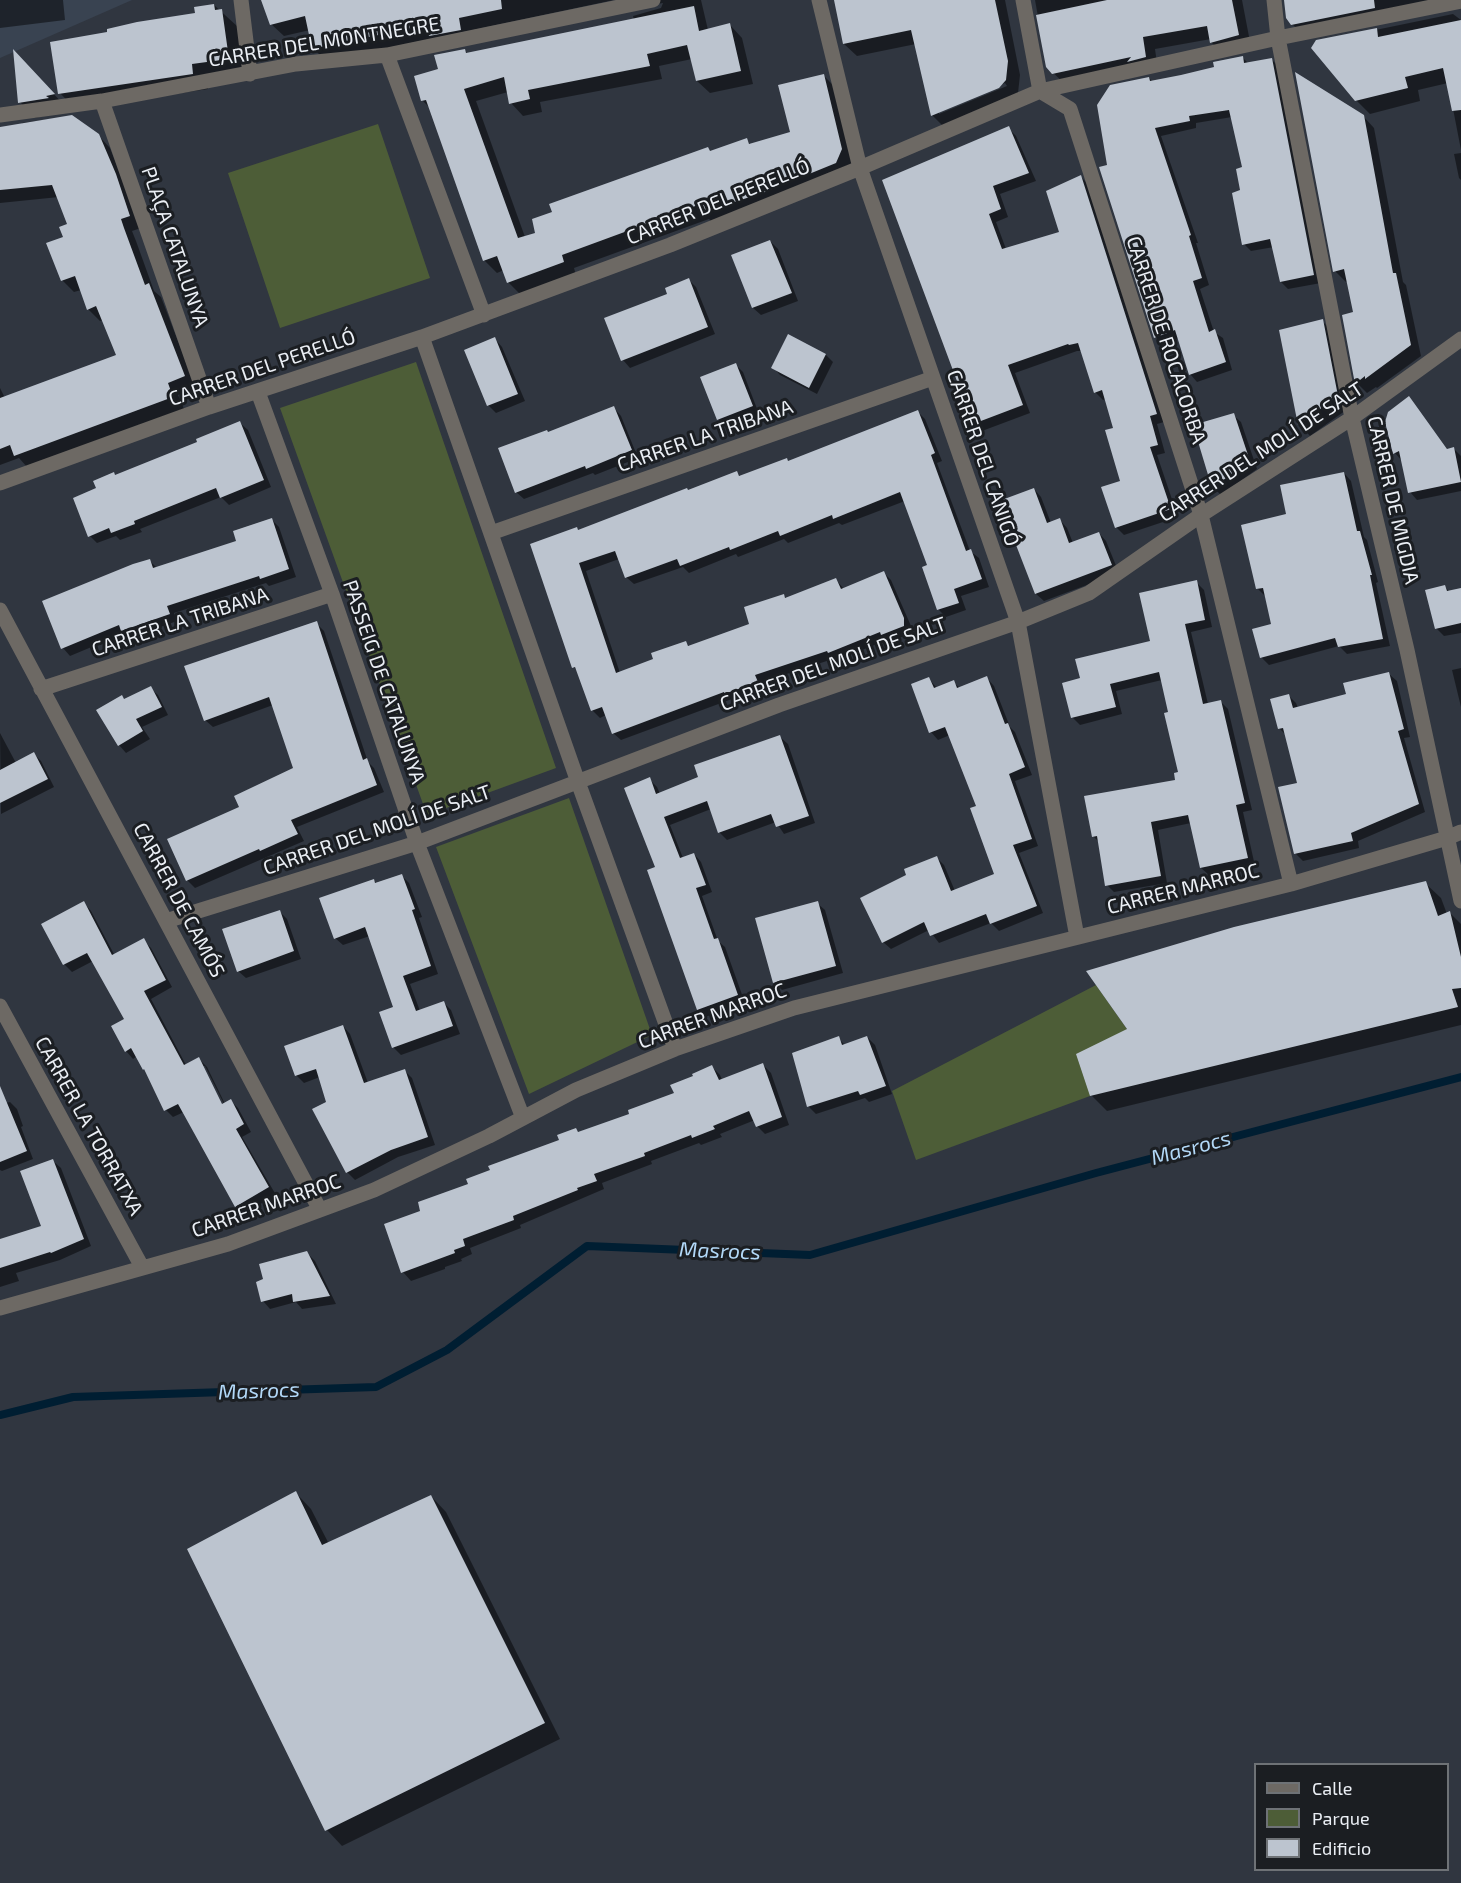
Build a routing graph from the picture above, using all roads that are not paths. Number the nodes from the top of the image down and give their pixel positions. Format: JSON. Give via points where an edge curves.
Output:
{"nodes":[{"id":1,"x":241,"y":0,"type":"edge"},
{"id":2,"x":653,"y":0,"type":"edge"},
{"id":3,"x":819,"y":0,"type":"edge"},
{"id":4,"x":1023,"y":0,"type":"edge"},
{"id":5,"x":1274,"y":0,"type":"edge"},
{"id":6,"x":1461,"y":1,"type":"edge"},
{"id":7,"x":1278,"y":38,"type":"junction"},
{"id":8,"x":387,"y":55,"type":"junction"},
{"id":9,"x":250,"y":74,"type":"junction"},
{"id":10,"x":1040,"y":91,"type":"junction"},
{"id":11,"x":102,"y":101,"type":"junction"},
{"id":12,"x":0,"y":115,"type":"edge"},
{"id":13,"x":860,"y":168,"type":"junction"},
{"id":14,"x":484,"y":315,"type":"junction"},
{"id":15,"x":422,"y":337,"type":"junction"},
{"id":16,"x":1461,"y":339,"type":"edge"},
{"id":17,"x":933,"y":378,"type":"junction"},
{"id":18,"x":258,"y":392,"type":"junction"},
{"id":19,"x":209,"y":407,"type":"junction"},
{"id":20,"x":1352,"y":418,"type":"junction"},
{"id":21,"x":0,"y":483,"type":"edge"},
{"id":22,"x":1201,"y":515,"type":"junction"},
{"id":23,"x":491,"y":533,"type":"junction"},
{"id":24,"x":332,"y":594,"type":"junction"},
{"id":25,"x":0,"y":610,"type":"edge"},
{"id":26,"x":1018,"y":622,"type":"junction"},
{"id":27,"x":41,"y":689,"type":"junction"},
{"id":28,"x":578,"y":782,"type":"junction"},
{"id":29,"x":1454,"y":835,"type":"edge"},
{"id":30,"x":417,"y":843,"type":"junction"},
{"id":31,"x":1291,"y":884,"type":"junction"},
{"id":32,"x":1461,"y":901,"type":"edge"},
{"id":33,"x":166,"y":921,"type":"junction"},
{"id":34,"x":1077,"y":937,"type":"junction"},
{"id":35,"x":0,"y":1006,"type":"edge"},
{"id":36,"x":675,"y":1049,"type":"junction"},
{"id":37,"x":523,"y":1118,"type":"junction"},
{"id":38,"x":320,"y":1210,"type":"junction"},
{"id":39,"x":142,"y":1267,"type":"junction"},
{"id":40,"x":0,"y":1308,"type":"edge"}],
"edges":[{"from":1,"to":9,"type":"street"},
{"from":2,"to":8,"type":"street","name":"CARRER DEL MONTNEGRE"},
{"from":3,"to":13,"type":"street","name":"CARRER DEL CANIGÓ"},
{"from":4,"to":10,"type":"street"},
{"from":5,"to":7,"type":"street","name":"CARRER DE MIGDIA"},
{"from":6,"to":7,"type":"street","name":"CARRER DEL PERELLÓ"},
{"from":7,"to":10,"type":"street","name":"CARRER DEL PERELLÓ"},
{"from":7,"to":20,"type":"street","name":"CARRER DE MIGDIA"},
{"from":8,"to":9,"type":"street","name":"CARRER DEL MONTNEGRE","via":[[296,64]]},
{"from":8,"to":14,"type":"street"},
{"from":9,"to":11,"type":"street","name":"CARRER DEL MONTNEGRE"},
{"from":10,"to":13,"type":"street","name":"CARRER DEL PERELLÓ"},
{"from":10,"to":22,"type":"street","name":"CARRER DE ROCACORBA","via":[[1070,109]]},
{"from":11,"to":12,"type":"street","name":"CARRER DEL MONTNEGRE"},
{"from":11,"to":19,"type":"street","name":"PLAÇA CATALUNYA"},
{"from":13,"to":14,"type":"street","name":"CARRER DEL PERELLÓ"},
{"from":13,"to":17,"type":"street","name":"CARRER DEL CANIGÓ"},
{"from":14,"to":15,"type":"street","name":"CARRER DEL PERELLÓ"},
{"from":15,"to":18,"type":"street","name":"CARRER DEL PERELLÓ"},
{"from":15,"to":23,"type":"street"},
{"from":16,"to":20,"type":"street","name":"CARRER DEL MOLÍ DE SALT"},
{"from":17,"to":23,"type":"street","name":"CARRER LA TRIBANA"},
{"from":17,"to":26,"type":"street","name":"CARRER DEL CANIGÓ"},
{"from":18,"to":19,"type":"street","name":"CARRER DEL PERELLÓ"},
{"from":18,"to":24,"type":"street","name":"PASSEIG DE CATALUNYA"},
{"from":19,"to":21,"type":"street","name":"CARRER DEL PERELLÓ"},
{"from":20,"to":22,"type":"street","name":"CARRER DEL MOLÍ DE SALT"},
{"from":20,"to":29,"type":"street","name":"CARRER DE MIGDIA"},
{"from":22,"to":26,"type":"street","name":"CARRER DEL MOLÍ DE SALT","via":[[1089,593]]},
{"from":22,"to":31,"type":"street","name":"CARRER DE ROCACORBA"},
{"from":23,"to":28,"type":"street"},
{"from":24,"to":27,"type":"street","name":"CARRER LA TRIBANA"},
{"from":24,"to":30,"type":"street","name":"PASSEIG DE CATALUNYA"},
{"from":25,"to":27,"type":"street","name":"CARRER DE CAMÓS"},
{"from":26,"to":28,"type":"street","name":"CARRER DEL MOLÍ DE SALT","via":[[779,705]]},
{"from":26,"to":34,"type":"street","name":"CARRER DEL CANIGÓ"},
{"from":27,"to":33,"type":"street","name":"CARRER DE CAMÓS"},
{"from":28,"to":30,"type":"street","name":"CARRER DEL MOLÍ DE SALT"},
{"from":28,"to":36,"type":"street"},
{"from":29,"to":31,"type":"street","name":"CARRER MARROC"},
{"from":29,"to":32,"type":"street","name":"CARRER DE MIGDIA"},
{"from":30,"to":33,"type":"street","name":"CARRER DEL MOLÍ DE SALT"},
{"from":30,"to":37,"type":"street","name":"PASSEIG DE CATALUNYA"},
{"from":31,"to":34,"type":"street","name":"CARRER MARROC"},
{"from":33,"to":38,"type":"street","name":"CARRER DE CAMÓS"},
{"from":34,"to":36,"type":"street","name":"CARRER MARROC","via":[[794,1008]]},
{"from":35,"to":39,"type":"street","name":"CARRER LA TORRATXA"},
{"from":36,"to":37,"type":"street","name":"CARRER MARROC","via":[[576,1090]]},
{"from":37,"to":38,"type":"street","name":"CARRER MARROC","via":[[375,1191]]},
{"from":38,"to":39,"type":"street","name":"CARRER MARROC","via":[[228,1244]]},
{"from":39,"to":40,"type":"street","name":"CARRER MARROC"}]}
